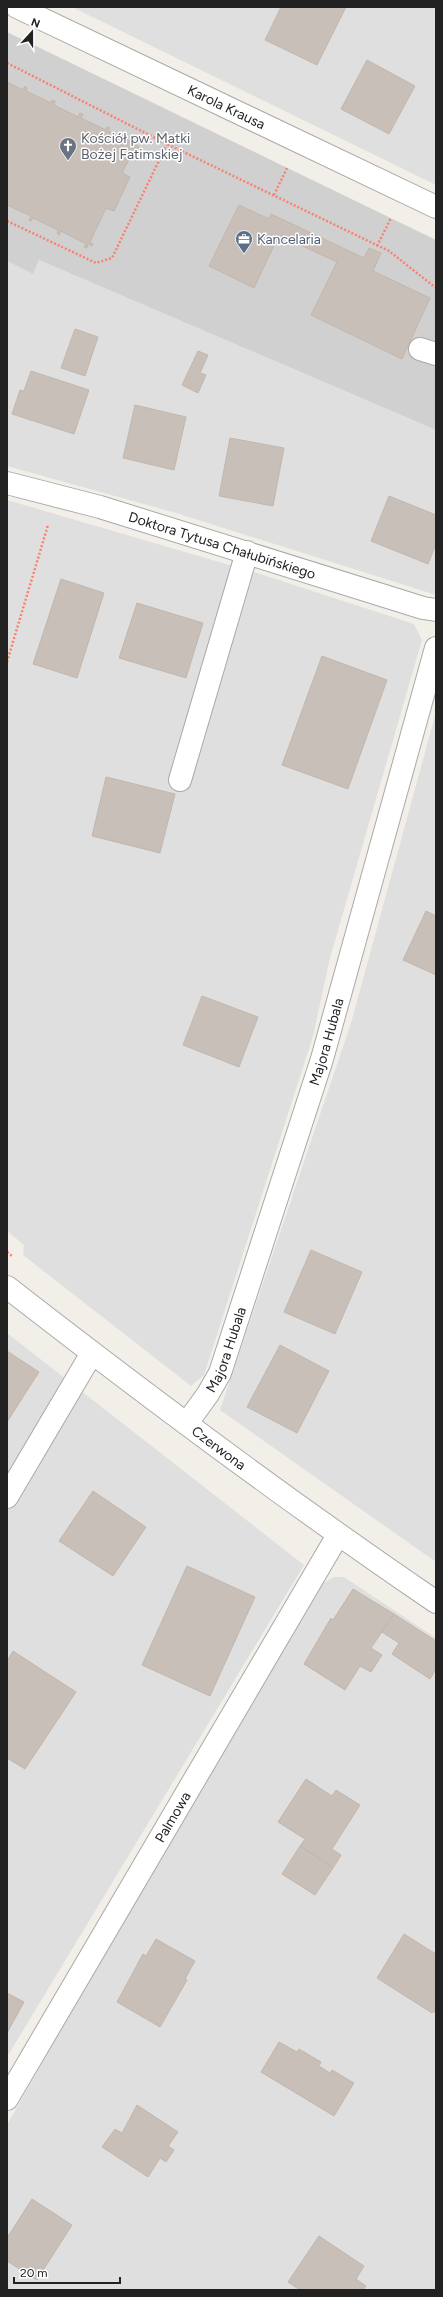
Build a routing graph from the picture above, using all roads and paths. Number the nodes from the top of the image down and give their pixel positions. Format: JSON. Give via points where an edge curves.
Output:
{"nodes":[{"id":1,"x":17,"y":7,"type":"edge"},
{"id":2,"x":7,"y":63,"type":"edge"},
{"id":3,"x":167,"y":144,"type":"junction"},
{"id":4,"x":289,"y":162,"type":"dead end"},
{"id":5,"x":274,"y":196,"type":"junction"},
{"id":6,"x":436,"y":207,"type":"edge"},
{"id":7,"x":393,"y":213,"type":"dead end"},
{"id":8,"x":7,"y":221,"type":"edge"},
{"id":9,"x":377,"y":246,"type":"junction"},
{"id":10,"x":436,"y":288,"type":"edge"},
{"id":11,"x":7,"y":483,"type":"edge"},
{"id":12,"x":45,"y":492,"type":"junction"},
{"id":13,"x":247,"y":552,"type":"junction"},
{"id":14,"x":436,"y":610,"type":"edge"},
{"id":15,"x":436,"y":648,"type":"edge"},
{"id":16,"x":7,"y":662,"type":"edge"},
{"id":17,"x":180,"y":780,"type":"dead end"},
{"id":18,"x":7,"y":1287,"type":"edge"},
{"id":19,"x":92,"y":1353,"type":"junction"},
{"id":20,"x":187,"y":1423,"type":"junction"},
{"id":21,"x":7,"y":1497,"type":"edge"},
{"id":22,"x":338,"y":1535,"type":"junction"},
{"id":23,"x":436,"y":1602,"type":"edge"},
{"id":24,"x":7,"y":2099,"type":"edge"}],
"edges":[{"from":1,"to":6,"type":"street","name":"Karola Krausa"},
{"from":2,"to":3,"type":"path"},
{"from":3,"to":5,"type":"path"},
{"from":3,"to":8,"type":"path","via":[[112,258],[96,263]]},
{"from":4,"to":5,"type":"path"},
{"from":5,"to":9,"type":"path"},
{"from":7,"to":9,"type":"path"},
{"from":9,"to":10,"type":"path","via":[[389,251]]},
{"from":11,"to":12,"type":"street","name":"Doktora Tytusa Chałubińskiego"},
{"from":12,"to":13,"type":"street","name":"Doktora Tytusa Chałubińskiego"},
{"from":12,"to":16,"type":"path","via":[[50,516]]},
{"from":13,"to":14,"type":"street","name":"Doktora Tytusa Chałubińskiego"},
{"from":13,"to":17,"type":"street"},
{"from":15,"to":20,"type":"street","name":"Majora Hubala","via":[[320,1066],[220,1373]]},
{"from":18,"to":19,"type":"street","name":"Czerwona"},
{"from":19,"to":20,"type":"street","name":"Czerwona"},
{"from":19,"to":21,"type":"street"},
{"from":20,"to":22,"type":"street","name":"Czerwona"},
{"from":22,"to":23,"type":"street","name":"Czerwona"},
{"from":22,"to":24,"type":"street","name":"Palmowa"}]}
